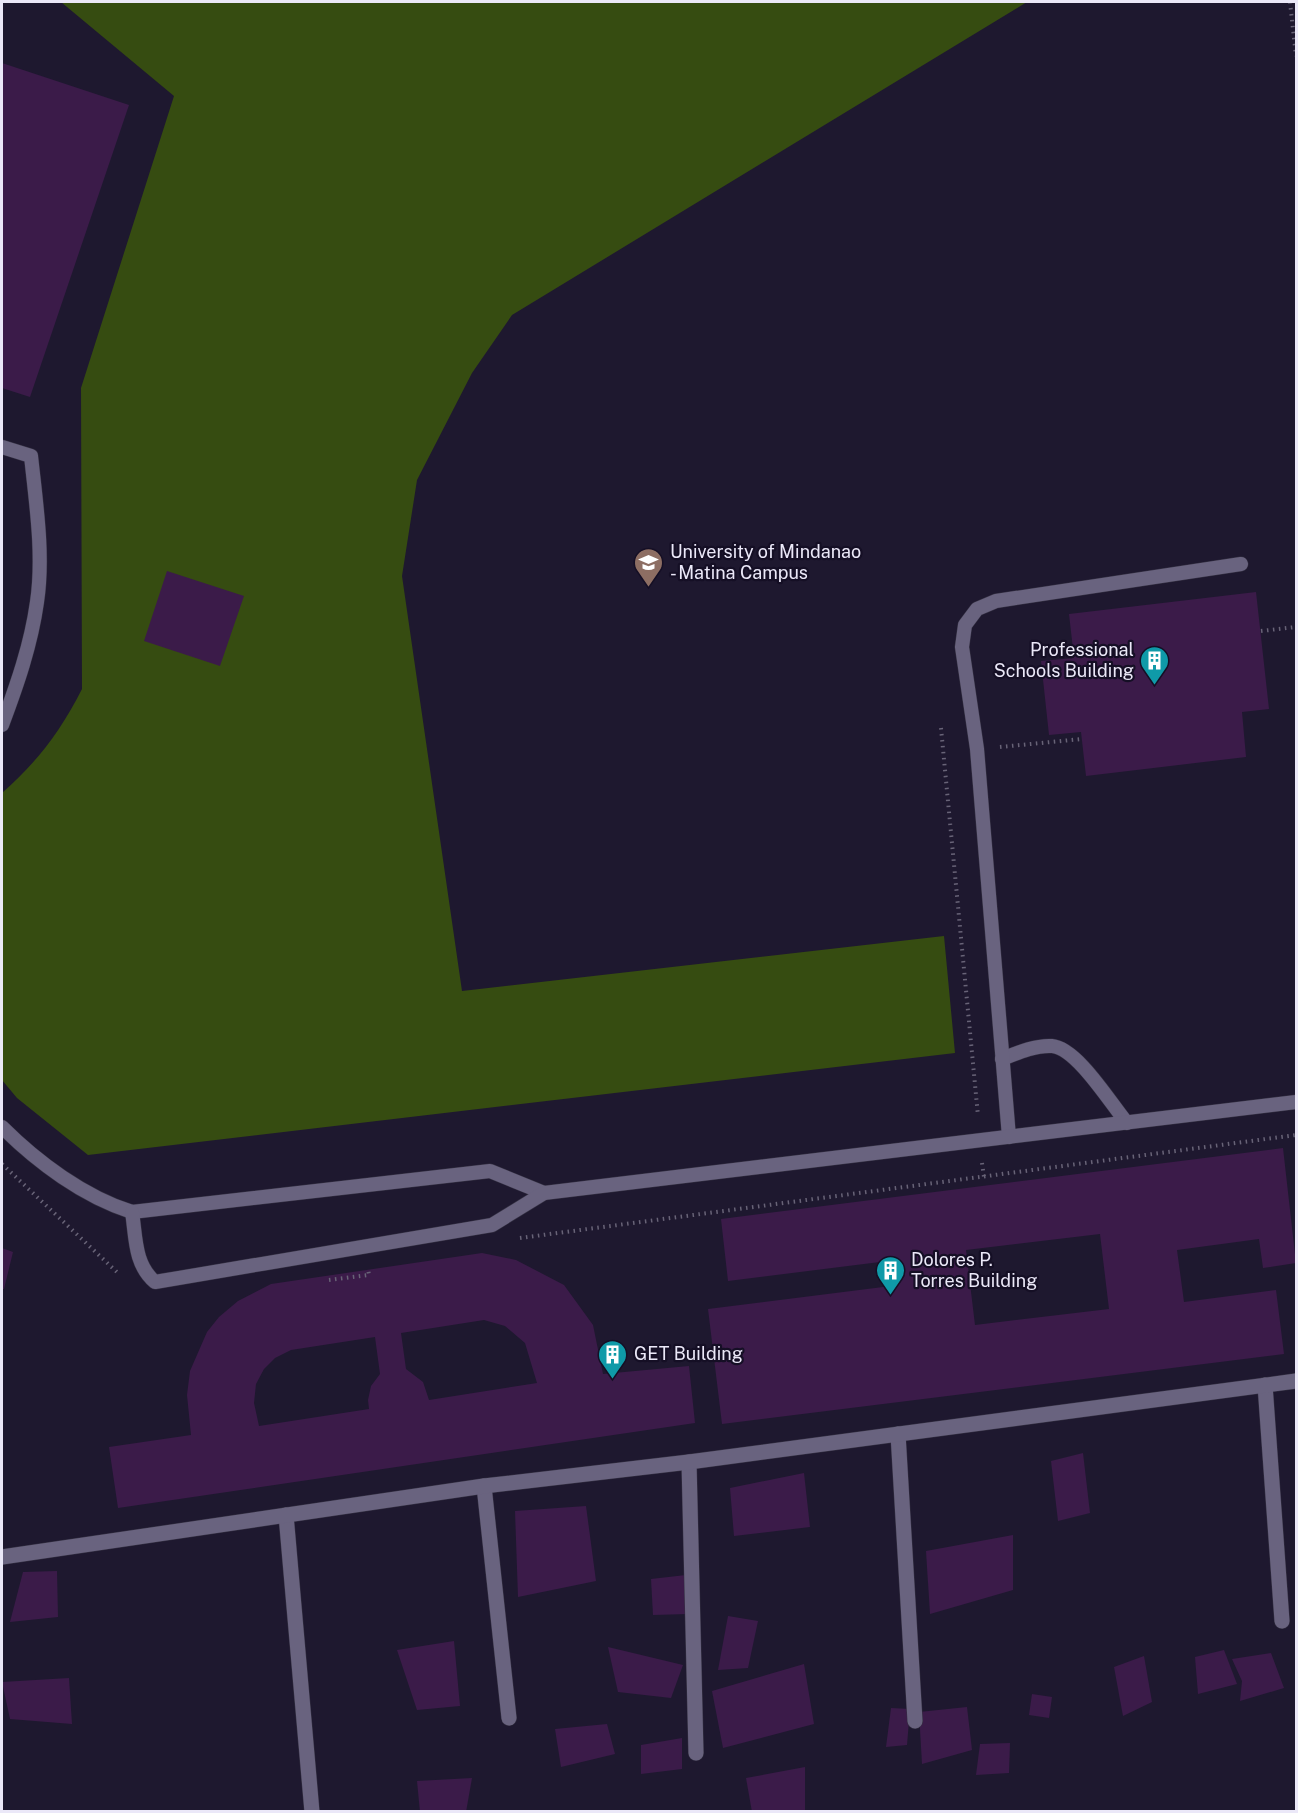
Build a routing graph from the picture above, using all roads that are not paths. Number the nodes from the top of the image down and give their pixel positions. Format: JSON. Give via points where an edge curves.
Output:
{"nodes":[{"id":1,"x":2,"y":447,"type":"edge"},
{"id":2,"x":1241,"y":564,"type":"dead end"},
{"id":3,"x":2,"y":725,"type":"edge"},
{"id":4,"x":1002,"y":1059,"type":"junction"},
{"id":5,"x":1296,"y":1102,"type":"edge"},
{"id":6,"x":1126,"y":1123,"type":"junction"},
{"id":7,"x":2,"y":1126,"type":"edge"},
{"id":8,"x":1008,"y":1137,"type":"junction"},
{"id":9,"x":544,"y":1192,"type":"junction"},
{"id":10,"x":132,"y":1212,"type":"junction"},
{"id":11,"x":1296,"y":1381,"type":"edge"},
{"id":12,"x":1265,"y":1385,"type":"junction"},
{"id":13,"x":898,"y":1434,"type":"junction"},
{"id":14,"x":689,"y":1462,"type":"junction"},
{"id":15,"x":484,"y":1485,"type":"junction"},
{"id":16,"x":286,"y":1515,"type":"junction"},
{"id":17,"x":2,"y":1557,"type":"edge"},
{"id":18,"x":1282,"y":1621,"type":"dead end"},
{"id":19,"x":509,"y":1718,"type":"dead end"},
{"id":20,"x":915,"y":1721,"type":"dead end"},
{"id":21,"x":696,"y":1753,"type":"dead end"},
{"id":22,"x":312,"y":1812,"type":"edge"}],
"edges":[{"from":1,"to":3,"type":"lane","via":[[31,456],[39,523],[38,601],[20,677]]},
{"from":2,"to":4,"type":"lane","via":[[996,600],[977,609],[965,625],[962,647],[977,750]]},
{"from":4,"to":6,"type":"lane","via":[[1054,1046],[1067,1052],[1081,1064]]},
{"from":4,"to":8,"type":"lane"},
{"from":5,"to":6,"type":"lane"},
{"from":6,"to":8,"type":"lane"},
{"from":7,"to":10,"type":"lane","via":[[46,1164],[86,1191],[106,1204]]},
{"from":8,"to":9,"type":"lane"},
{"from":9,"to":10,"type":"lane","via":[[490,1171]]},
{"from":9,"to":10,"type":"lane","via":[[492,1225],[155,1282],[140,1263]]},
{"from":11,"to":12,"type":"street"},
{"from":12,"to":13,"type":"street"},
{"from":12,"to":18,"type":"street"},
{"from":13,"to":14,"type":"street"},
{"from":13,"to":20,"type":"street"},
{"from":14,"to":15,"type":"street"},
{"from":14,"to":21,"type":"street"},
{"from":15,"to":16,"type":"street"},
{"from":15,"to":19,"type":"street"},
{"from":16,"to":17,"type":"street"},
{"from":16,"to":22,"type":"street"}]}
